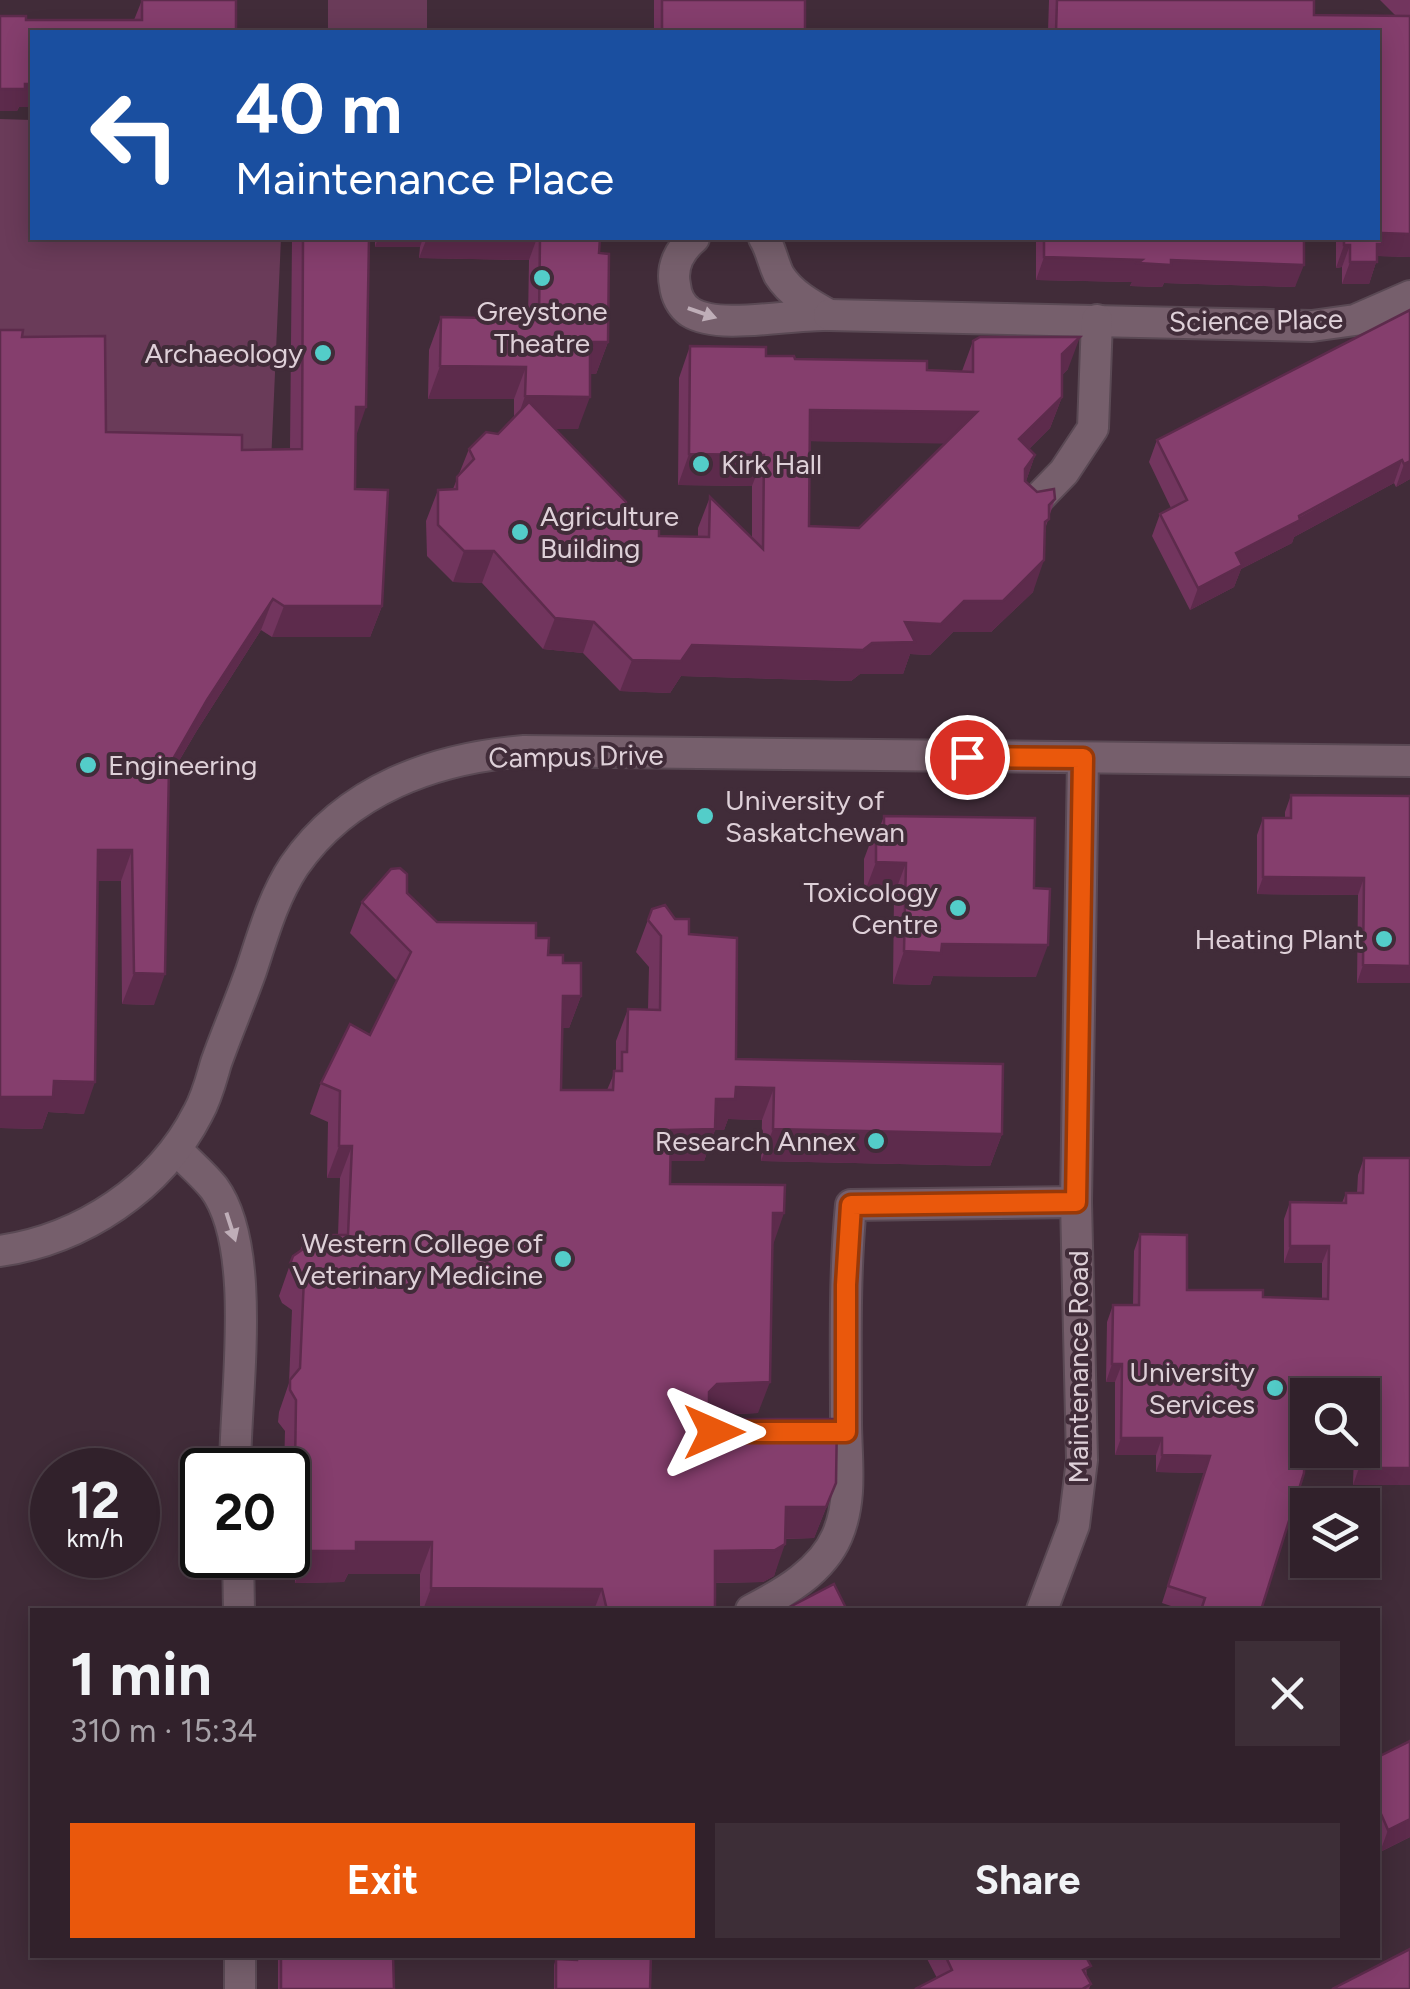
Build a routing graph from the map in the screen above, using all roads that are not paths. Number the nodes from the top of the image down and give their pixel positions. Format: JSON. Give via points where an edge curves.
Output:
{"nodes":[{"id":1,"x":693,"y":240,"type":"edge"},
{"id":2,"x":765,"y":240,"type":"edge"},
{"id":3,"x":779,"y":274,"type":"junction"},
{"id":4,"x":1410,"y":296,"type":"edge"},
{"id":5,"x":830,"y":315,"type":"junction"},
{"id":6,"x":761,"y":318,"type":"junction"},
{"id":7,"x":1098,"y":320,"type":"junction"},
{"id":8,"x":1031,"y":506,"type":"edge"},
{"id":9,"x":1083,"y":758,"type":"junction"},
{"id":10,"x":1410,"y":760,"type":"edge"},
{"id":11,"x":176,"y":1149,"type":"junction"},
{"id":12,"x":1076,"y":1202,"type":"junction"},
{"id":13,"x":0,"y":1252,"type":"edge"},
{"id":14,"x":808,"y":1432,"type":"edge"},
{"id":15,"x":846,"y":1432,"type":"junction"},
{"id":16,"x":236,"y":1448,"type":"edge"},
{"id":17,"x":238,"y":1578,"type":"edge"},
{"id":18,"x":239,"y":1608,"type":"edge"},
{"id":19,"x":754,"y":1608,"type":"edge"},
{"id":20,"x":1043,"y":1608,"type":"edge"},
{"id":21,"x":240,"y":1958,"type":"edge"},
{"id":22,"x":240,"y":1989,"type":"edge"}],
"edges":[{"from":1,"to":6,"type":"street","name":"Science Place","one_way":true,"via":[[675,264],[683,305],[704,316]]},
{"from":2,"to":3,"type":"street"},
{"from":3,"to":5,"type":"street","via":[[803,301]]},
{"from":3,"to":6,"type":"street","via":[[772,306]]},
{"from":4,"to":7,"type":"street","name":"Science Place","via":[[1355,320],[1312,326]]},
{"from":5,"to":6,"type":"street","name":"Science Place"},
{"from":5,"to":7,"type":"street","name":"Science Place"},
{"from":7,"to":8,"type":"street","via":[[1094,428]]},
{"from":9,"to":10,"type":"street","name":"Campus Drive"},
{"from":9,"to":11,"type":"street","name":"Campus Drive","via":[[524,751],[469,757],[395,780],[325,830],[295,865],[267,921],[200,1110]]},
{"from":9,"to":12,"type":"street","name":"Maintenance Road"},
{"from":11,"to":13,"type":"street","name":"Campus Drive","via":[[122,1202],[86,1224]]},
{"from":11,"to":16,"type":"street","one_way":true,"via":[[215,1189],[236,1240]]},
{"from":12,"to":15,"type":"street","via":[[851,1205]]},
{"from":12,"to":20,"type":"street","name":"Maintenance Road","via":[[1082,1460],[1074,1525]]},
{"from":14,"to":15,"type":"street"},
{"from":15,"to":19,"type":"street","via":[[845,1510],[836,1538],[800,1581]]},
{"from":17,"to":18,"type":"street"},
{"from":21,"to":22,"type":"street"}]}
